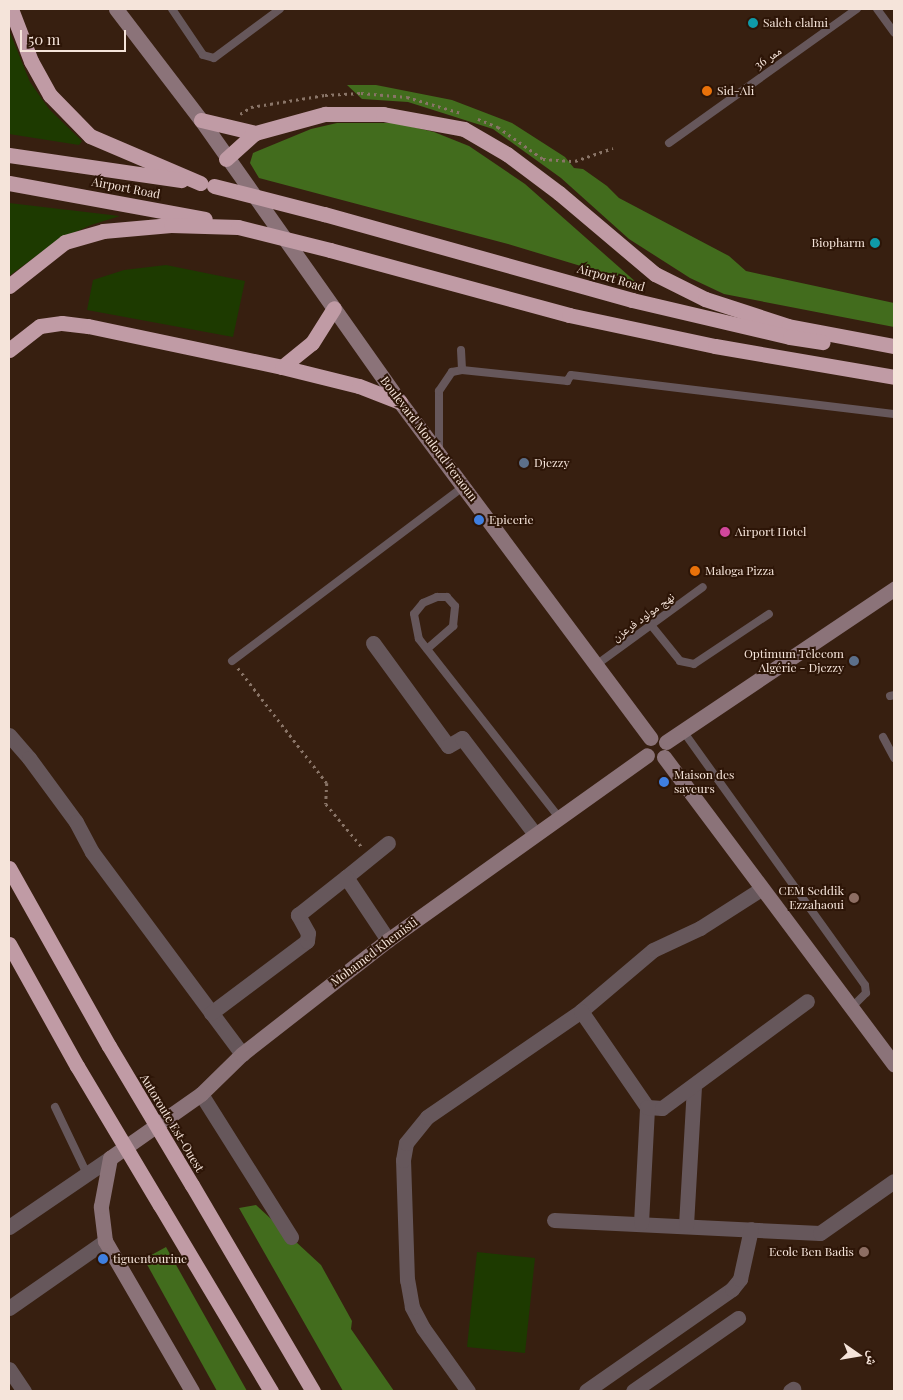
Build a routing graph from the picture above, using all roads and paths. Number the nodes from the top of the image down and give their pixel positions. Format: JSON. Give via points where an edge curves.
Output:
{"nodes":[{"id":1,"x":11,"y":9,"type":"edge"},
{"id":2,"x":116,"y":9,"type":"edge"},
{"id":3,"x":172,"y":9,"type":"edge"},
{"id":4,"x":280,"y":9,"type":"edge"},
{"id":5,"x":857,"y":9,"type":"edge"},
{"id":6,"x":877,"y":9,"type":"edge"},
{"id":7,"x":894,"y":32,"type":"edge"},
{"id":8,"x":201,"y":120,"type":"junction"},
{"id":9,"x":256,"y":133,"type":"junction"},
{"id":10,"x":669,"y":142,"type":"dead end"},
{"id":11,"x":9,"y":155,"type":"edge"},
{"id":12,"x":226,"y":159,"type":"junction"},
{"id":13,"x":9,"y":182,"type":"edge"},
{"id":14,"x":207,"y":185,"type":"junction"},
{"id":15,"x":238,"y":227,"type":"junction"},
{"id":16,"x":9,"y":286,"type":"edge"},
{"id":17,"x":334,"y":308,"type":"junction"},
{"id":18,"x":894,"y":346,"type":"edge"},
{"id":19,"x":9,"y":350,"type":"edge"},
{"id":20,"x":461,"y":350,"type":"dead end"},
{"id":21,"x":894,"y":351,"type":"edge"},
{"id":22,"x":282,"y":367,"type":"junction"},
{"id":23,"x":462,"y":370,"type":"junction"},
{"id":24,"x":894,"y":377,"type":"edge"},
{"id":25,"x":400,"y":402,"type":"junction"},
{"id":26,"x":894,"y":414,"type":"edge"},
{"id":27,"x":439,"y":454,"type":"junction"},
{"id":28,"x":464,"y":486,"type":"junction"},
{"id":29,"x":703,"y":587,"type":"dead end"},
{"id":30,"x":894,"y":589,"type":"edge"},
{"id":31,"x":769,"y":614,"type":"dead end"},
{"id":32,"x":651,"y":625,"type":"junction"},
{"id":33,"x":373,"y":643,"type":"dead end"},
{"id":34,"x":428,"y":649,"type":"junction"},
{"id":35,"x":232,"y":661,"type":"joint"},
{"id":36,"x":596,"y":665,"type":"junction"},
{"id":37,"x":683,"y":731,"type":"junction"},
{"id":38,"x":9,"y":735,"type":"edge"},
{"id":39,"x":884,"y":737,"type":"dead end"},
{"id":40,"x":650,"y":738,"type":"junction"},
{"id":41,"x":665,"y":749,"type":"junction"},
{"id":42,"x":646,"y":755,"type":"junction"},
{"id":43,"x":894,"y":758,"type":"edge"},
{"id":44,"x":558,"y":816,"type":"junction"},
{"id":45,"x":534,"y":833,"type":"junction"},
{"id":46,"x":388,"y":843,"type":"dead end"},
{"id":47,"x":361,"y":846,"type":"dead end"},
{"id":48,"x":9,"y":868,"type":"edge"},
{"id":49,"x":346,"y":877,"type":"junction"},
{"id":50,"x":761,"y":888,"type":"junction"},
{"id":51,"x":388,"y":940,"type":"junction"},
{"id":52,"x":9,"y":944,"type":"edge"},
{"id":53,"x":807,"y":1001,"type":"dead end"},
{"id":54,"x":850,"y":1008,"type":"junction"},
{"id":55,"x":581,"y":1011,"type":"junction"},
{"id":56,"x":211,"y":1013,"type":"junction"},
{"id":57,"x":242,"y":1054,"type":"junction"},
{"id":58,"x":894,"y":1064,"type":"edge"},
{"id":59,"x":694,"y":1086,"type":"junction"},
{"id":60,"x":201,"y":1094,"type":"junction"},
{"id":61,"x":55,"y":1107,"type":"dead end"},
{"id":62,"x":647,"y":1107,"type":"junction"},
{"id":63,"x":110,"y":1158,"type":"junction"},
{"id":64,"x":87,"y":1174,"type":"junction"},
{"id":65,"x":894,"y":1181,"type":"edge"},
{"id":66,"x":554,"y":1220,"type":"dead end"},
{"id":67,"x":640,"y":1223,"type":"junction"},
{"id":68,"x":686,"y":1224,"type":"junction"},
{"id":69,"x":9,"y":1228,"type":"edge"},
{"id":70,"x":751,"y":1229,"type":"junction"},
{"id":71,"x":291,"y":1237,"type":"dead end"},
{"id":72,"x":105,"y":1240,"type":"junction"},
{"id":73,"x":9,"y":1308,"type":"edge"},
{"id":74,"x":738,"y":1318,"type":"dead end"},
{"id":75,"x":10,"y":1374,"type":"edge"},
{"id":76,"x":24,"y":1391,"type":"edge"},
{"id":77,"x":192,"y":1391,"type":"edge"},
{"id":78,"x":271,"y":1391,"type":"edge"},
{"id":79,"x":313,"y":1391,"type":"edge"},
{"id":80,"x":468,"y":1391,"type":"edge"},
{"id":81,"x":586,"y":1391,"type":"edge"},
{"id":82,"x":633,"y":1391,"type":"edge"}],
"edges":[{"from":1,"to":14,"type":"highway","via":[[31,61],[50,95],[90,136]]},
{"from":2,"to":8,"type":"main road","name":"Boulevard Mouloud Feraoun"},
{"from":3,"to":4,"type":"lane","via":[[203,55],[214,58]]},
{"from":5,"to":10,"type":"lane","name":"ممر 36"},
{"from":6,"to":7,"type":"lane"},
{"from":8,"to":9,"type":"highway"},
{"from":8,"to":12,"type":"main road","name":"Boulevard Mouloud Feraoun"},
{"from":9,"to":12,"type":"highway"},
{"from":9,"to":18,"type":"highway","via":[[325,114],[383,114],[464,130],[507,154],[559,193],[655,274],[705,299],[788,326]]},
{"from":11,"to":14,"type":"highway","name":"Airport Road"},
{"from":12,"to":17,"type":"main road","name":"Boulevard Mouloud Feraoun"},
{"from":13,"to":15,"type":"highway","name":"Airport Road","via":[[136,204]]},
{"from":14,"to":21,"type":"highway","name":"Airport Road","bridge":true,"via":[[651,304],[790,337]]},
{"from":15,"to":16,"type":"highway","via":[[171,225],[103,231],[65,242]]},
{"from":15,"to":24,"type":"highway","bridge":true,"via":[[570,315],[715,346]]},
{"from":17,"to":22,"type":"highway","via":[[312,343]]},
{"from":17,"to":25,"type":"main road","name":"Boulevard Mouloud Feraoun"},
{"from":19,"to":22,"type":"highway","via":[[40,326],[62,323]]},
{"from":20,"to":23,"type":"lane"},
{"from":22,"to":25,"type":"highway","via":[[359,386]]},
{"from":23,"to":26,"type":"lane","via":[[567,382],[571,374]]},
{"from":23,"to":27,"type":"lane","via":[[452,372],[439,392]]},
{"from":25,"to":27,"type":"main road","name":"Boulevard Mouloud Feraoun"},
{"from":27,"to":28,"type":"main road","name":"Boulevard Mouloud Feraoun"},
{"from":28,"to":35,"type":"lane"},
{"from":28,"to":36,"type":"main road","name":"Boulevard Mouloud Feraoun"},
{"from":29,"to":32,"type":"lane","name":"نهج مولود فرعزن"},
{"from":30,"to":37,"type":"main road"},
{"from":31,"to":32,"type":"lane","via":[[694,664],[680,661]]},
{"from":32,"to":36,"type":"lane","name":"نهج مولود فرعزن"},
{"from":33,"to":45,"type":"street","via":[[448,746],[462,738]]},
{"from":34,"to":34,"type":"lane","via":[[419,639],[414,614],[422,603],[447,597],[456,606],[453,626]]},
{"from":34,"to":44,"type":"lane"},
{"from":35,"to":47,"type":"path","via":[[327,783],[326,804]]},
{"from":36,"to":40,"type":"main road","name":"Boulevard Mouloud Feraoun"},
{"from":37,"to":41,"type":"main road"},
{"from":37,"to":54,"type":"lane","via":[[865,985],[866,993]]},
{"from":38,"to":56,"type":"street","via":[[30,758],[76,822],[92,852]]},
{"from":39,"to":43,"type":"lane"},
{"from":40,"to":41,"type":"main road","via":[[657,736]]},
{"from":40,"to":42,"type":"main road","via":[[644,748]]},
{"from":41,"to":42,"type":"main road","via":[[656,760]]},
{"from":41,"to":50,"type":"main road"},
{"from":42,"to":44,"type":"main road","name":"Mohamed Khemisti"},
{"from":44,"to":45,"type":"main road","name":"Mohamed Khemisti"},
{"from":45,"to":51,"type":"main road","name":"Mohamed Khemisti"},
{"from":46,"to":49,"type":"street"},
{"from":48,"to":79,"type":"highway","name":"Autoroute Est-Ouest","bridge":true,"via":[[109,1046]]},
{"from":49,"to":51,"type":"street"},
{"from":49,"to":56,"type":"street","via":[[298,915],[308,933],[307,941]]},
{"from":50,"to":54,"type":"main road"},
{"from":50,"to":55,"type":"street","via":[[700,928],[653,950]]},
{"from":51,"to":57,"type":"main road","name":"Mohamed Khemisti"},
{"from":52,"to":78,"type":"highway","bridge":true,"via":[[76,1066]]},
{"from":53,"to":59,"type":"street"},
{"from":54,"to":58,"type":"main road"},
{"from":55,"to":62,"type":"street"},
{"from":55,"to":80,"type":"street","via":[[427,1117],[406,1143],[403,1160],[407,1280],[412,1307]]},
{"from":56,"to":57,"type":"street"},
{"from":57,"to":60,"type":"main road","name":"Mohamed Khemisti"},
{"from":59,"to":62,"type":"street","via":[[662,1108]]},
{"from":59,"to":68,"type":"street"},
{"from":60,"to":63,"type":"main road","name":"Mohamed Khemisti"},
{"from":60,"to":71,"type":"street"},
{"from":61,"to":64,"type":"lane"},
{"from":62,"to":67,"type":"street"},
{"from":63,"to":64,"type":"street"},
{"from":63,"to":72,"type":"main road","via":[[101,1206]]},
{"from":64,"to":69,"type":"street"},
{"from":65,"to":70,"type":"street","via":[[820,1233]]},
{"from":66,"to":67,"type":"street"},
{"from":67,"to":68,"type":"street"},
{"from":68,"to":70,"type":"street"},
{"from":70,"to":81,"type":"street","via":[[740,1279],[732,1289]]},
{"from":72,"to":73,"type":"street"},
{"from":72,"to":77,"type":"main road"},
{"from":74,"to":82,"type":"street"},
{"from":75,"to":76,"type":"street"}]}
